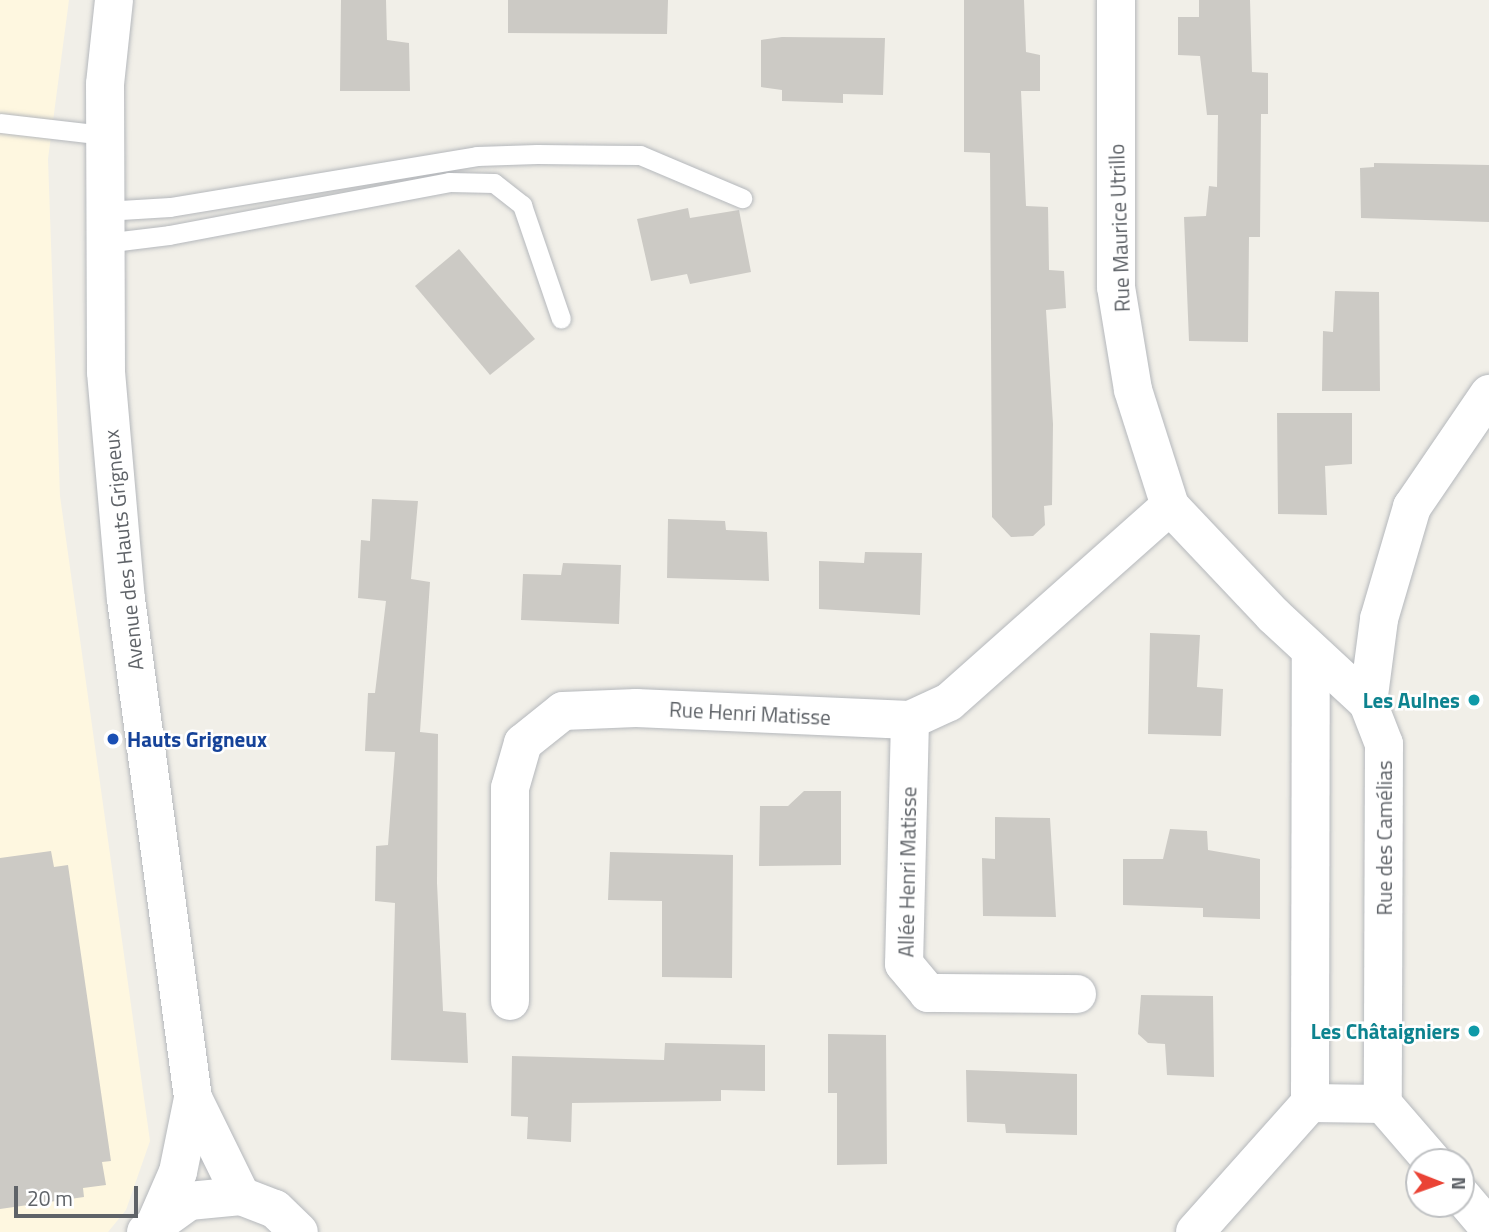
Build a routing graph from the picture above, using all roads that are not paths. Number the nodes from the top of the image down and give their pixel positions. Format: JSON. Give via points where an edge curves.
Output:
{"nodes":[{"id":1,"x":114,"y":0,"type":"edge"},
{"id":2,"x":1116,"y":0,"type":"edge"},
{"id":3,"x":0,"y":123,"type":"edge"},
{"id":4,"x":104,"y":135,"type":"junction"},
{"id":5,"x":742,"y":198,"type":"dead end"},
{"id":6,"x":104,"y":227,"type":"junction"},
{"id":7,"x":561,"y":319,"type":"dead end"},
{"id":8,"x":1489,"y":394,"type":"edge"},
{"id":9,"x":1170,"y":506,"type":"junction"},
{"id":10,"x":1311,"y":652,"type":"junction"},
{"id":11,"x":1367,"y":703,"type":"junction"},
{"id":12,"x":910,"y":720,"type":"junction"},
{"id":13,"x":1077,"y":993,"type":"dead end"},
{"id":14,"x":510,"y":1001,"type":"dead end"},
{"id":15,"x":193,"y":1098,"type":"junction"},
{"id":16,"x":1310,"y":1103,"type":"junction"},
{"id":17,"x":1383,"y":1104,"type":"junction"},
{"id":18,"x":1421,"y":1148,"type":"edge"},
{"id":19,"x":241,"y":1196,"type":"junction"},
{"id":20,"x":1475,"y":1212,"type":"edge"},
{"id":21,"x":151,"y":1226,"type":"edge"},
{"id":22,"x":1489,"y":1228,"type":"edge"},
{"id":23,"x":299,"y":1232,"type":"edge"},
{"id":24,"x":1195,"y":1232,"type":"edge"}],
"edges":[{"from":1,"to":4,"type":"street","name":"Avenue des Hauts Grigneux"},
{"from":2,"to":9,"type":"street","name":"Rue Maurice Utrillo","via":[[1116,287],[1133,390]]},
{"from":3,"to":4,"type":"lane"},
{"from":4,"to":6,"type":"street","name":"Avenue des Hauts Grigneux"},
{"from":5,"to":6,"type":"lane","via":[[640,155],[477,156],[170,207]]},
{"from":6,"to":7,"type":"lane","via":[[169,235],[449,182],[494,183],[522,205]]},
{"from":6,"to":15,"type":"street","name":"Avenue des Hauts Grigneux","via":[[106,372],[126,599]]},
{"from":8,"to":11,"type":"street","via":[[1412,507],[1379,619]]},
{"from":9,"to":10,"type":"street","name":"Rue Maurice Utrillo"},
{"from":9,"to":12,"type":"street","name":"Rue Henri Matisse","via":[[948,702]]},
{"from":10,"to":11,"type":"street","name":"Rue Maurice Utrillo"},
{"from":10,"to":16,"type":"street"},
{"from":11,"to":17,"type":"street","name":"Rue des Camélias","via":[[1384,744]]},
{"from":12,"to":13,"type":"street","name":"Allée Henri Matisse","via":[[904,964],[928,993]]},
{"from":12,"to":14,"type":"street","name":"Rue Henri Matisse","via":[[636,708],[563,710],[523,743],[510,788]]},
{"from":15,"to":19,"type":"street","name":"Avenue des Hauts Grigneux"},
{"from":15,"to":21,"type":"street","name":"Avenue des Hauts Grigneux","via":[[178,1172]]},
{"from":16,"to":17,"type":"street"},
{"from":16,"to":24,"type":"street"},
{"from":17,"to":18,"type":"street"},
{"from":19,"to":21,"type":"street","via":[[189,1201]]},
{"from":19,"to":23,"type":"street","via":[[275,1209]]},
{"from":20,"to":22,"type":"street"}]}
